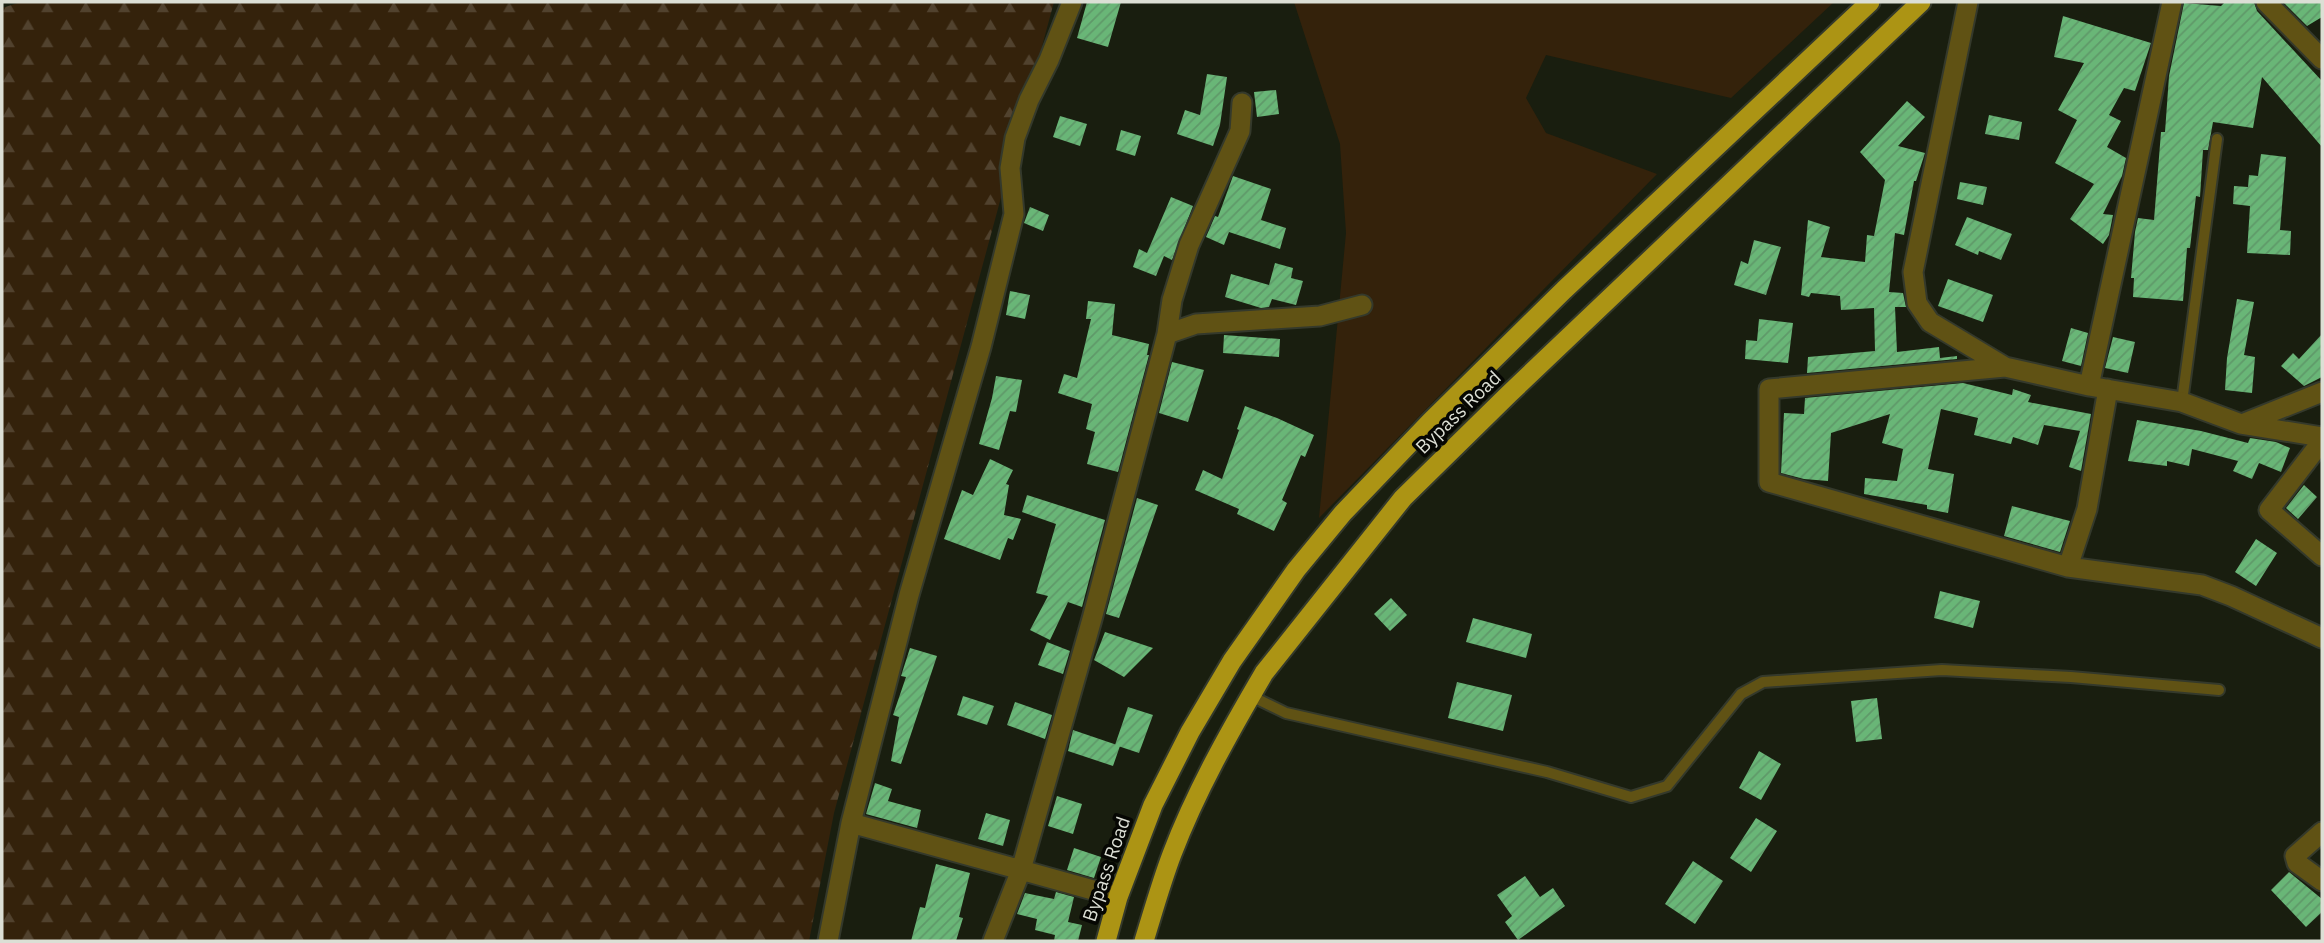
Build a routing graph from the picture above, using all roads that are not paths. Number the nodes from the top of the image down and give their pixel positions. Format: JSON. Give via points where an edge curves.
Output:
{"nodes":[{"id":1,"x":1072,"y":2,"type":"edge"},
{"id":2,"x":1870,"y":2,"type":"edge"},
{"id":3,"x":1921,"y":2,"type":"edge"},
{"id":4,"x":1968,"y":2,"type":"edge"},
{"id":5,"x":2172,"y":2,"type":"edge"},
{"id":6,"x":2266,"y":2,"type":"edge"},
{"id":7,"x":2322,"y":59,"type":"edge"},
{"id":8,"x":1242,"y":103,"type":"dead end"},
{"id":9,"x":2217,"y":139,"type":"dead end"},
{"id":10,"x":1362,"y":305,"type":"dead end"},
{"id":11,"x":1167,"y":334,"type":"junction"},
{"id":12,"x":2005,"y":367,"type":"junction"},
{"id":13,"x":2098,"y":388,"type":"junction"},
{"id":14,"x":2322,"y":392,"type":"edge"},
{"id":15,"x":2182,"y":402,"type":"junction"},
{"id":16,"x":2241,"y":425,"type":"junction"},
{"id":17,"x":2322,"y":439,"type":"edge"},
{"id":18,"x":2322,"y":556,"type":"edge"},
{"id":19,"x":2068,"y":567,"type":"junction"},
{"id":20,"x":2322,"y":638,"type":"edge"},
{"id":21,"x":1232,"y":661,"type":"junction"},
{"id":22,"x":1264,"y":673,"type":"junction"},
{"id":23,"x":2218,"y":691,"type":"dead end"},
{"id":24,"x":1251,"y":696,"type":"junction"},
{"id":25,"x":851,"y":823,"type":"junction"},
{"id":26,"x":2322,"y":832,"type":"edge"},
{"id":27,"x":1021,"y":870,"type":"junction"},
{"id":28,"x":2322,"y":881,"type":"edge"},
{"id":29,"x":1118,"y":897,"type":"junction"},
{"id":30,"x":828,"y":941,"type":"edge"},
{"id":31,"x":993,"y":941,"type":"edge"},
{"id":32,"x":1106,"y":941,"type":"edge"},
{"id":33,"x":1144,"y":941,"type":"edge"}],
"edges":[{"from":1,"to":25,"type":"street","via":[[1015,138],[1010,168],[1014,214]]},
{"from":2,"to":21,"type":"highway","name":"Bypass Road","via":[[1430,422],[1343,513]]},
{"from":3,"to":22,"type":"highway","name":"Bypass Road","via":[[1403,498]]},
{"from":4,"to":12,"type":"street","via":[[1913,272],[1917,303],[1930,322]]},
{"from":5,"to":13,"type":"street"},
{"from":6,"to":7,"type":"street"},
{"from":8,"to":11,"type":"street","via":[[1240,131],[1189,245]]},
{"from":9,"to":15,"type":"lane"},
{"from":10,"to":11,"type":"street","via":[[1320,316],[1196,324]]},
{"from":11,"to":27,"type":"street"},
{"from":12,"to":13,"type":"street"},
{"from":12,"to":19,"type":"street","via":[[1769,389],[1769,482]]},
{"from":13,"to":15,"type":"street"},
{"from":13,"to":19,"type":"street","via":[[2087,509]]},
{"from":14,"to":16,"type":"street"},
{"from":15,"to":16,"type":"street"},
{"from":16,"to":17,"type":"street"},
{"from":17,"to":18,"type":"street","via":[[2269,510]]},
{"from":19,"to":20,"type":"street","via":[[2202,586]]},
{"from":21,"to":22,"type":"highway"},
{"from":21,"to":29,"type":"highway","name":"Bypass Road","via":[[1153,805]]},
{"from":22,"to":24,"type":"highway","name":"Bypass Road"},
{"from":23,"to":24,"type":"lane","via":[[1942,670],[1763,682],[1741,694],[1667,786],[1631,797],[1548,772],[1286,713]]},
{"from":24,"to":33,"type":"highway","name":"Bypass Road","via":[[1171,855]]},
{"from":25,"to":27,"type":"street"},
{"from":25,"to":30,"type":"street"},
{"from":26,"to":28,"type":"street","via":[[2295,856],[2297,863]]},
{"from":27,"to":29,"type":"street"},
{"from":27,"to":31,"type":"street"},
{"from":29,"to":32,"type":"highway","name":"Bypass Road"}]}
